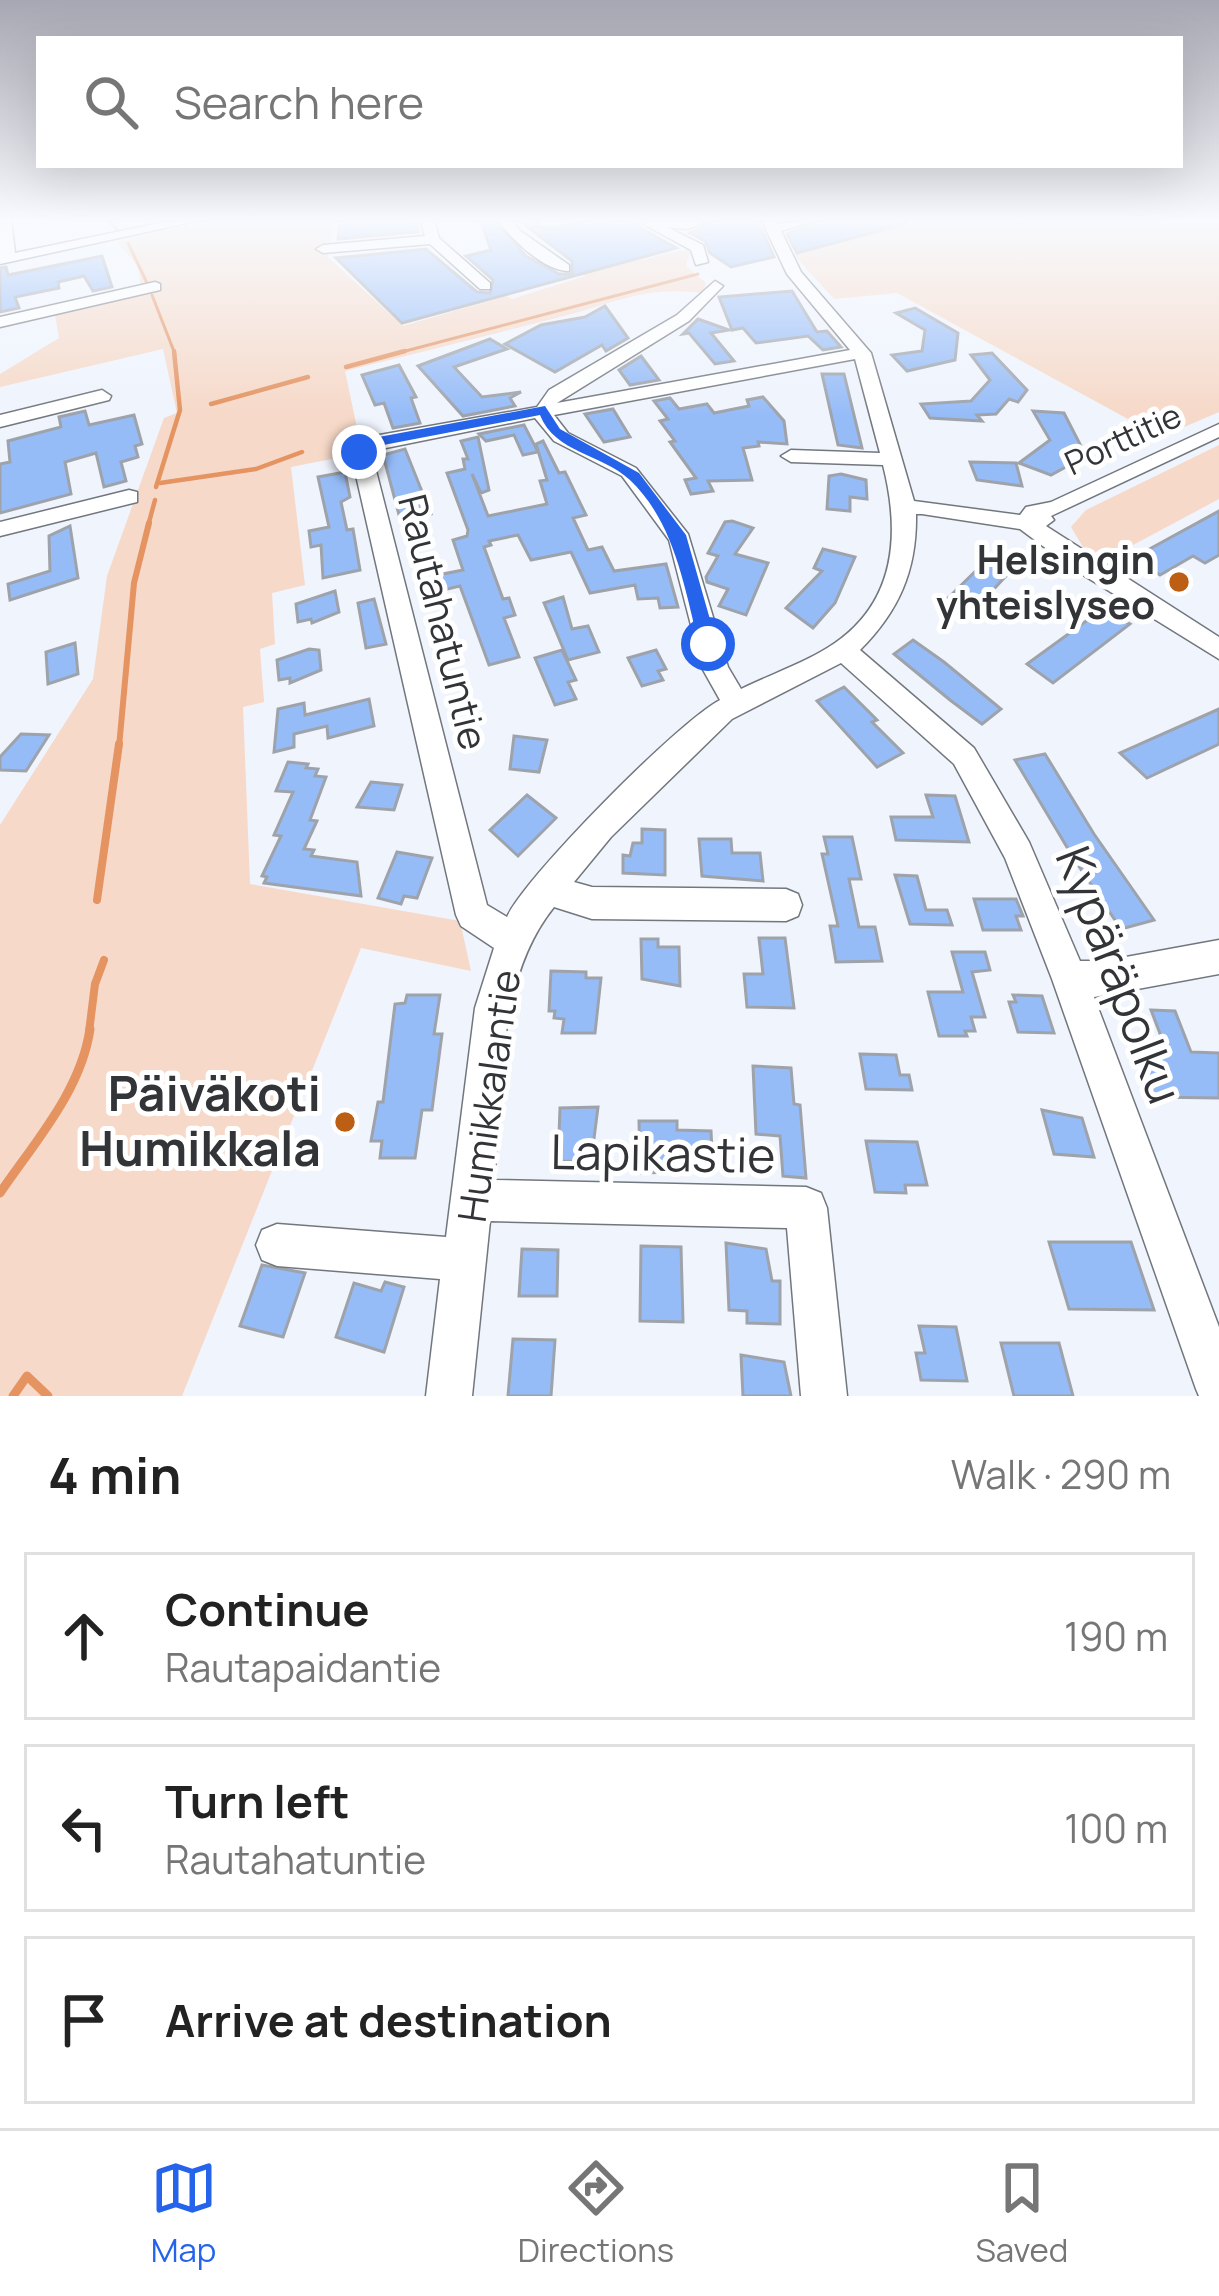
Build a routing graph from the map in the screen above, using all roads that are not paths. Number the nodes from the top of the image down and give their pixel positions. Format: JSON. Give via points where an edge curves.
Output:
{"nodes":[{"id":1,"x":803,"y":284,"type":"edge"},
{"id":2,"x":715,"y":286,"type":"dead end"},
{"id":3,"x":155,"y":287,"type":"dead end"},
{"id":4,"x":0,"y":322,"type":"edge"},
{"id":5,"x":862,"y":353,"type":"junction"},
{"id":6,"x":102,"y":396,"type":"dead end"},
{"id":7,"x":545,"y":410,"type":"junction"},
{"id":8,"x":0,"y":421,"type":"edge"},
{"id":9,"x":1219,"y":430,"type":"edge"},
{"id":10,"x":791,"y":456,"type":"dead end"},
{"id":11,"x":893,"y":459,"type":"junction"},
{"id":12,"x":129,"y":497,"type":"dead end"},
{"id":13,"x":905,"y":508,"type":"junction"},
{"id":14,"x":1026,"y":523,"type":"junction"},
{"id":15,"x":0,"y":529,"type":"edge"},
{"id":16,"x":1219,"y":649,"type":"edge"},
{"id":17,"x":844,"y":650,"type":"junction"},
{"id":18,"x":735,"y":702,"type":"junction"},
{"id":19,"x":544,"y":889,"type":"junction"},
{"id":20,"x":786,"y":905,"type":"dead end"},
{"id":21,"x":512,"y":940,"type":"junction"},
{"id":22,"x":1219,"y":957,"type":"edge"},
{"id":23,"x":1070,"y":979,"type":"junction"},
{"id":24,"x":474,"y":1200,"type":"junction"},
{"id":25,"x":277,"y":1244,"type":"dead end"},
{"id":26,"x":467,"y":1260,"type":"junction"},
{"id":27,"x":1219,"y":1389,"type":"edge"},
{"id":28,"x":449,"y":1396,"type":"edge"},
{"id":29,"x":824,"y":1396,"type":"edge"}],
"edges":[{"from":1,"to":5,"type":"street","name":"Humikkalantie"},
{"from":2,"to":7,"type":"street","via":[[688,315],[586,372]]},
{"from":3,"to":4,"type":"street"},
{"from":5,"to":7,"type":"street","name":"Rautahatuntie"},
{"from":5,"to":11,"type":"street","name":"Humikkalantie"},
{"from":6,"to":8,"type":"street"},
{"from":7,"to":18,"type":"street","via":[[554,431],[634,476],[680,539],[715,668]]},
{"from":7,"to":21,"type":"street","name":"Rautahatuntie","via":[[368,443],[359,452],[473,915]]},
{"from":9,"to":14,"type":"street","name":"Porttitie","via":[[1188,438]]},
{"from":10,"to":11,"type":"street"},
{"from":11,"to":13,"type":"street","name":"Humikkalantie"},
{"from":12,"to":15,"type":"street"},
{"from":13,"to":14,"type":"street"},
{"from":13,"to":17,"type":"street","name":"Humikkalantie","via":[[894,588]]},
{"from":14,"to":16,"type":"street"},
{"from":17,"to":18,"type":"street","name":"Humikkalantie"},
{"from":17,"to":23,"type":"street","name":"Kypäräpolku","via":[[964,756],[1018,852]]},
{"from":18,"to":19,"type":"street","name":"Humikkalantie","via":[[644,782]]},
{"from":19,"to":20,"type":"street","via":[[592,903]]},
{"from":19,"to":21,"type":"street","name":"Humikkalantie"},
{"from":21,"to":24,"type":"street","name":"Humikkalantie","via":[[493,1008]]},
{"from":22,"to":23,"type":"street"},
{"from":23,"to":27,"type":"street","name":"Kypäräpolku"},
{"from":24,"to":26,"type":"street","name":"Humikkalantie"},
{"from":24,"to":29,"type":"street","name":"Lapikastie","via":[[806,1208]]},
{"from":25,"to":26,"type":"street"},
{"from":26,"to":28,"type":"street","name":"Humikkalantie"}]}
